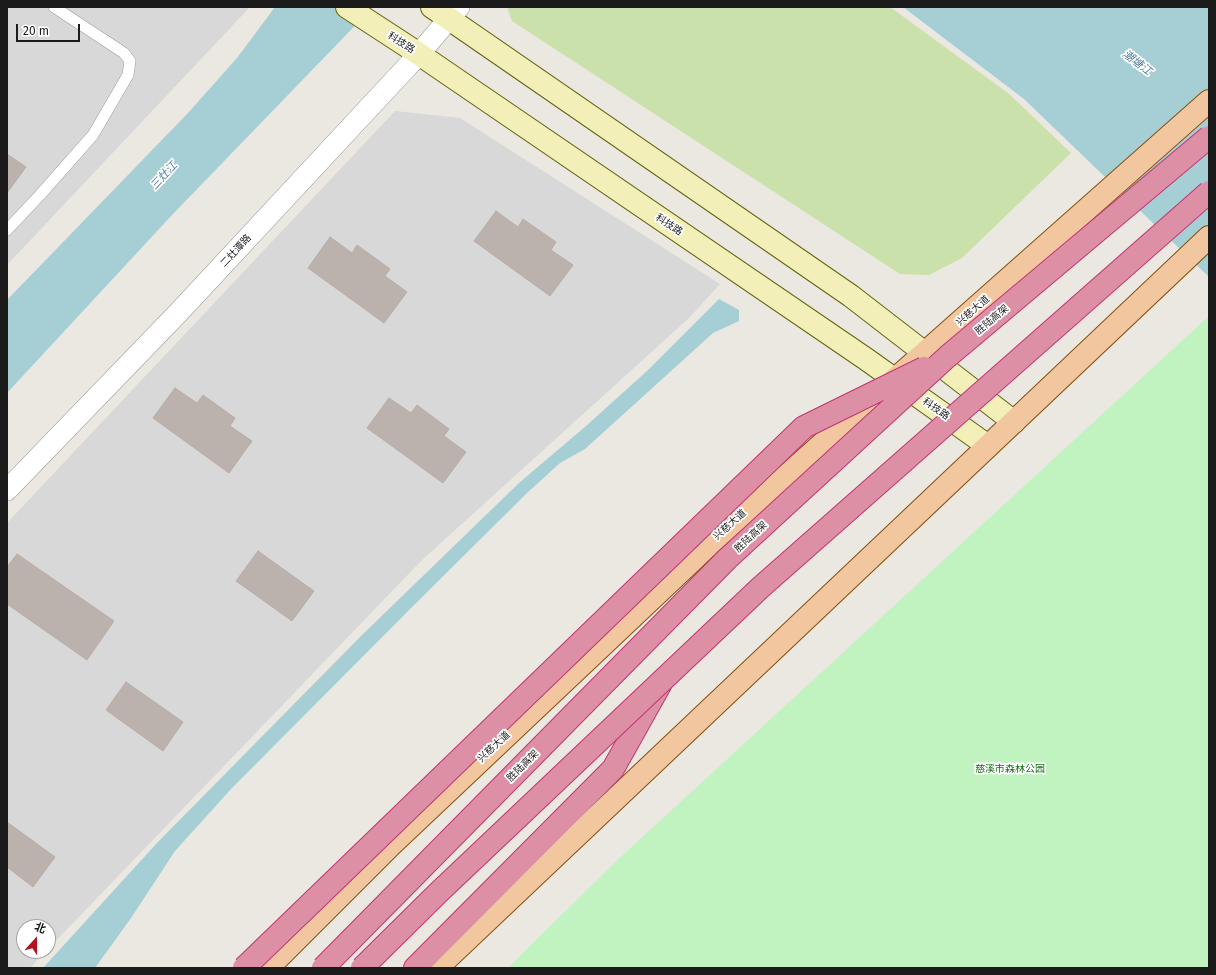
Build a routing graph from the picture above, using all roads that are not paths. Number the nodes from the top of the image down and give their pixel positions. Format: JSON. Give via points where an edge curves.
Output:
{"nodes":[{"id":1,"x":54,"y":7,"type":"edge"},
{"id":2,"x":347,"y":7,"type":"edge"},
{"id":3,"x":447,"y":11,"type":"edge"},
{"id":4,"x":419,"y":54,"type":"junction"},
{"id":5,"x":1209,"y":101,"type":"edge"},
{"id":6,"x":1209,"y":137,"type":"edge"},
{"id":7,"x":1209,"y":192,"type":"edge"},
{"id":8,"x":7,"y":230,"type":"edge"},
{"id":9,"x":1205,"y":241,"type":"edge"},
{"id":10,"x":947,"y":357,"type":"junction"},
{"id":11,"x":894,"y":380,"type":"junction"},
{"id":12,"x":1014,"y":422,"type":"junction"},
{"id":13,"x":988,"y":446,"type":"junction"},
{"id":14,"x":7,"y":490,"type":"edge"},
{"id":15,"x":665,"y":678,"type":"junction"},
{"id":16,"x":244,"y":968,"type":"edge"},
{"id":17,"x":268,"y":968,"type":"edge"},
{"id":18,"x":323,"y":968,"type":"edge"},
{"id":19,"x":362,"y":968,"type":"edge"},
{"id":20,"x":415,"y":968,"type":"edge"},
{"id":21,"x":437,"y":968,"type":"edge"}],
"edges":[{"from":1,"to":8,"type":"lane","via":[[124,53],[130,61],[128,75],[93,135]]},
{"from":2,"to":4,"type":"main road","name":"科技路"},
{"from":3,"to":4,"type":"street","name":"二灶潭路"},
{"from":3,"to":12,"type":"main road","via":[[851,296]]},
{"from":4,"to":11,"type":"main road","name":"科技路","via":[[847,345]]},
{"from":4,"to":14,"type":"street","name":"二灶潭路","via":[[179,312]]},
{"from":5,"to":11,"type":"main road","name":"兴慈大道"},
{"from":6,"to":10,"type":"highway","name":"胜陆高架","bridge":true},
{"from":7,"to":15,"type":"highway","bridge":true,"via":[[761,587]]},
{"from":9,"to":12,"type":"main road"},
{"from":10,"to":16,"type":"highway","bridge":true,"via":[[804,427]]},
{"from":10,"to":18,"type":"highway","name":"胜陆高架","bridge":true,"via":[[727,559]]},
{"from":11,"to":13,"type":"main road","name":"科技路"},
{"from":11,"to":17,"type":"main road","name":"兴慈大道","via":[[716,538],[392,844]]},
{"from":12,"to":13,"type":"main road"},
{"from":13,"to":21,"type":"main road"},
{"from":15,"to":19,"type":"highway","bridge":true},
{"from":15,"to":20,"type":"highway","bridge":true,"via":[[613,769]]}]}
